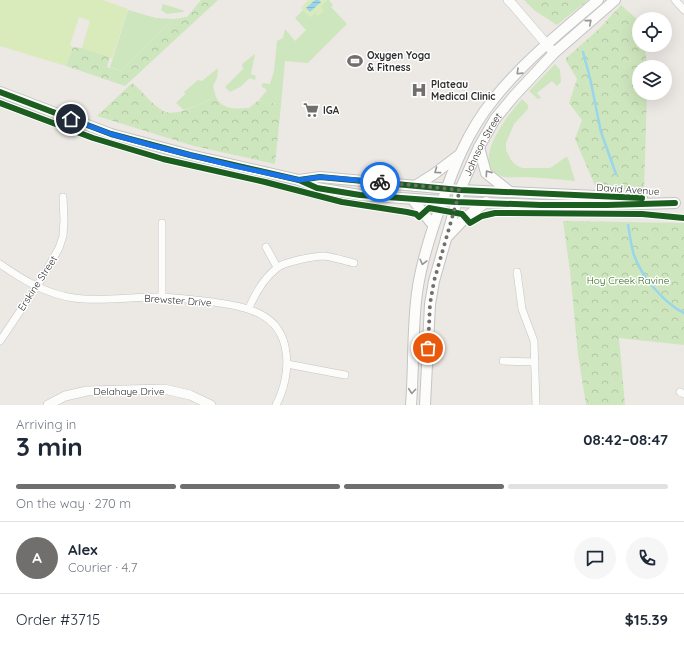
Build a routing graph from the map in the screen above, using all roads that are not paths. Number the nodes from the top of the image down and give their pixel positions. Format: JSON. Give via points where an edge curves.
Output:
{"nodes":[{"id":1,"x":508,"y":0,"type":"edge"},
{"id":2,"x":598,"y":0,"type":"edge"},
{"id":3,"x":615,"y":0,"type":"edge"},
{"id":4,"x":675,"y":0,"type":"edge"},
{"id":5,"x":684,"y":10,"type":"edge"},
{"id":6,"x":547,"y":44,"type":"junction"},
{"id":7,"x":554,"y":53,"type":"junction"},
{"id":8,"x":0,"y":92,"type":"edge"},
{"id":9,"x":479,"y":147,"type":"junction"},
{"id":10,"x":459,"y":155,"type":"junction"},
{"id":11,"x":299,"y":180,"type":"junction"},
{"id":12,"x":415,"y":186,"type":"junction"},
{"id":13,"x":446,"y":189,"type":"junction"},
{"id":14,"x":460,"y":190,"type":"junction"},
{"id":15,"x":510,"y":192,"type":"junction"},
{"id":16,"x":63,"y":197,"type":"dead end"},
{"id":17,"x":413,"y":200,"type":"junction"},
{"id":18,"x":442,"y":201,"type":"junction"},
{"id":19,"x":456,"y":202,"type":"junction"},
{"id":20,"x":486,"y":202,"type":"junction"},
{"id":21,"x":679,"y":204,"type":"edge"},
{"id":22,"x":162,"y":223,"type":"dead end"},
{"id":23,"x":433,"y":224,"type":"junction"},
{"id":24,"x":446,"y":238,"type":"junction"},
{"id":25,"x":266,"y":247,"type":"dead end"},
{"id":26,"x":0,"y":264,"type":"edge"},
{"id":27,"x":354,"y":264,"type":"dead end"},
{"id":28,"x":277,"y":267,"type":"junction"},
{"id":29,"x":517,"y":272,"type":"dead end"},
{"id":30,"x":36,"y":286,"type":"junction"},
{"id":31,"x":162,"y":297,"type":"junction"},
{"id":32,"x":249,"y":308,"type":"junction"},
{"id":33,"x":0,"y":341,"type":"edge"},
{"id":34,"x":503,"y":361,"type":"dead end"},
{"id":35,"x":535,"y":362,"type":"junction"},
{"id":36,"x":287,"y":364,"type":"junction"},
{"id":37,"x":345,"y":375,"type":"dead end"},
{"id":38,"x":48,"y":405,"type":"edge"},
{"id":39,"x":210,"y":405,"type":"edge"},
{"id":40,"x":276,"y":405,"type":"edge"},
{"id":41,"x":411,"y":405,"type":"edge"},
{"id":42,"x":425,"y":405,"type":"edge"},
{"id":43,"x":536,"y":405,"type":"edge"}],
"edges":[{"from":1,"to":6,"type":"street"},
{"from":2,"to":6,"type":"main road","name":"Johnson Street"},
{"from":7,"to":3,"type":"main road","name":"Johnson Street","one_way":true},
{"from":4,"to":5,"type":"street"},
{"from":6,"to":7,"type":"street"},
{"from":6,"to":10,"type":"main road","name":"Johnson Street","one_way":true,"via":[[492,101]]},
{"from":7,"to":9,"type":"main road","name":"Johnson Street","via":[[502,110]]},
{"from":8,"to":11,"type":"main road","name":"David Avenue","via":[[111,134],[204,159]]},
{"from":9,"to":14,"type":"main road","name":"Johnson Street"},
{"from":15,"to":9,"type":"main road","one_way":true,"via":[[486,173]]},
{"from":10,"to":12,"type":"main road","one_way":true},
{"from":10,"to":13,"type":"main road","name":"Johnson Street"},
{"from":11,"to":12,"type":"main road","name":"David Avenue","via":[[320,177]]},
{"from":11,"to":17,"type":"main road","name":"David Avenue","via":[[317,188]]},
{"from":12,"to":13,"type":"main road","name":"David Avenue"},
{"from":13,"to":14,"type":"main road","name":"David Avenue"},
{"from":13,"to":18,"type":"main road","name":"Johnson Street"},
{"from":14,"to":15,"type":"main road","name":"David Avenue"},
{"from":14,"to":19,"type":"main road","name":"Johnson Street"},
{"from":15,"to":21,"type":"main road","name":"David Avenue","via":[[641,198]]},
{"from":16,"to":30,"type":"street","name":"Erskine Street","via":[[63,236],[54,259]]},
{"from":17,"to":18,"type":"main road","name":"David Avenue"},
{"from":17,"to":23,"type":"main road"},
{"from":18,"to":19,"type":"main road","name":"David Avenue"},
{"from":18,"to":23,"type":"main road","name":"Johnson Street"},
{"from":19,"to":20,"type":"main road","name":"David Avenue"},
{"from":19,"to":24,"type":"main road","name":"Johnson Street"},
{"from":20,"to":21,"type":"main road","name":"David Avenue","via":[[555,205]]},
{"from":20,"to":24,"type":"main road","via":[[465,218]]},
{"from":22,"to":31,"type":"street"},
{"from":23,"to":41,"type":"main road","name":"Johnson Street","one_way":true,"via":[[417,295]]},
{"from":24,"to":42,"type":"main road","name":"Johnson Street","via":[[430,304]]},
{"from":25,"to":28,"type":"street"},
{"from":26,"to":30,"type":"street","name":"Brewster Drive"},
{"from":27,"to":28,"type":"street","via":[[324,256],[300,259]]},
{"from":28,"to":32,"type":"street","via":[[252,299]]},
{"from":29,"to":35,"type":"street","via":[[520,302],[534,341]]},
{"from":30,"to":31,"type":"street","name":"Brewster Drive","via":[[53,294],[74,298]]},
{"from":30,"to":33,"type":"street","name":"Erskine Street"},
{"from":31,"to":32,"type":"street","name":"Brewster Drive"},
{"from":32,"to":36,"type":"street","name":"Brewster Drive","via":[[275,325],[282,336]]},
{"from":34,"to":35,"type":"street"},
{"from":35,"to":43,"type":"street"},
{"from":36,"to":37,"type":"street"},
{"from":36,"to":40,"type":"street","name":"Brewster Drive"},
{"from":38,"to":39,"type":"street","name":"Delahaye Drive","via":[[65,396],[88,391],[164,390],[190,395]]}]}
